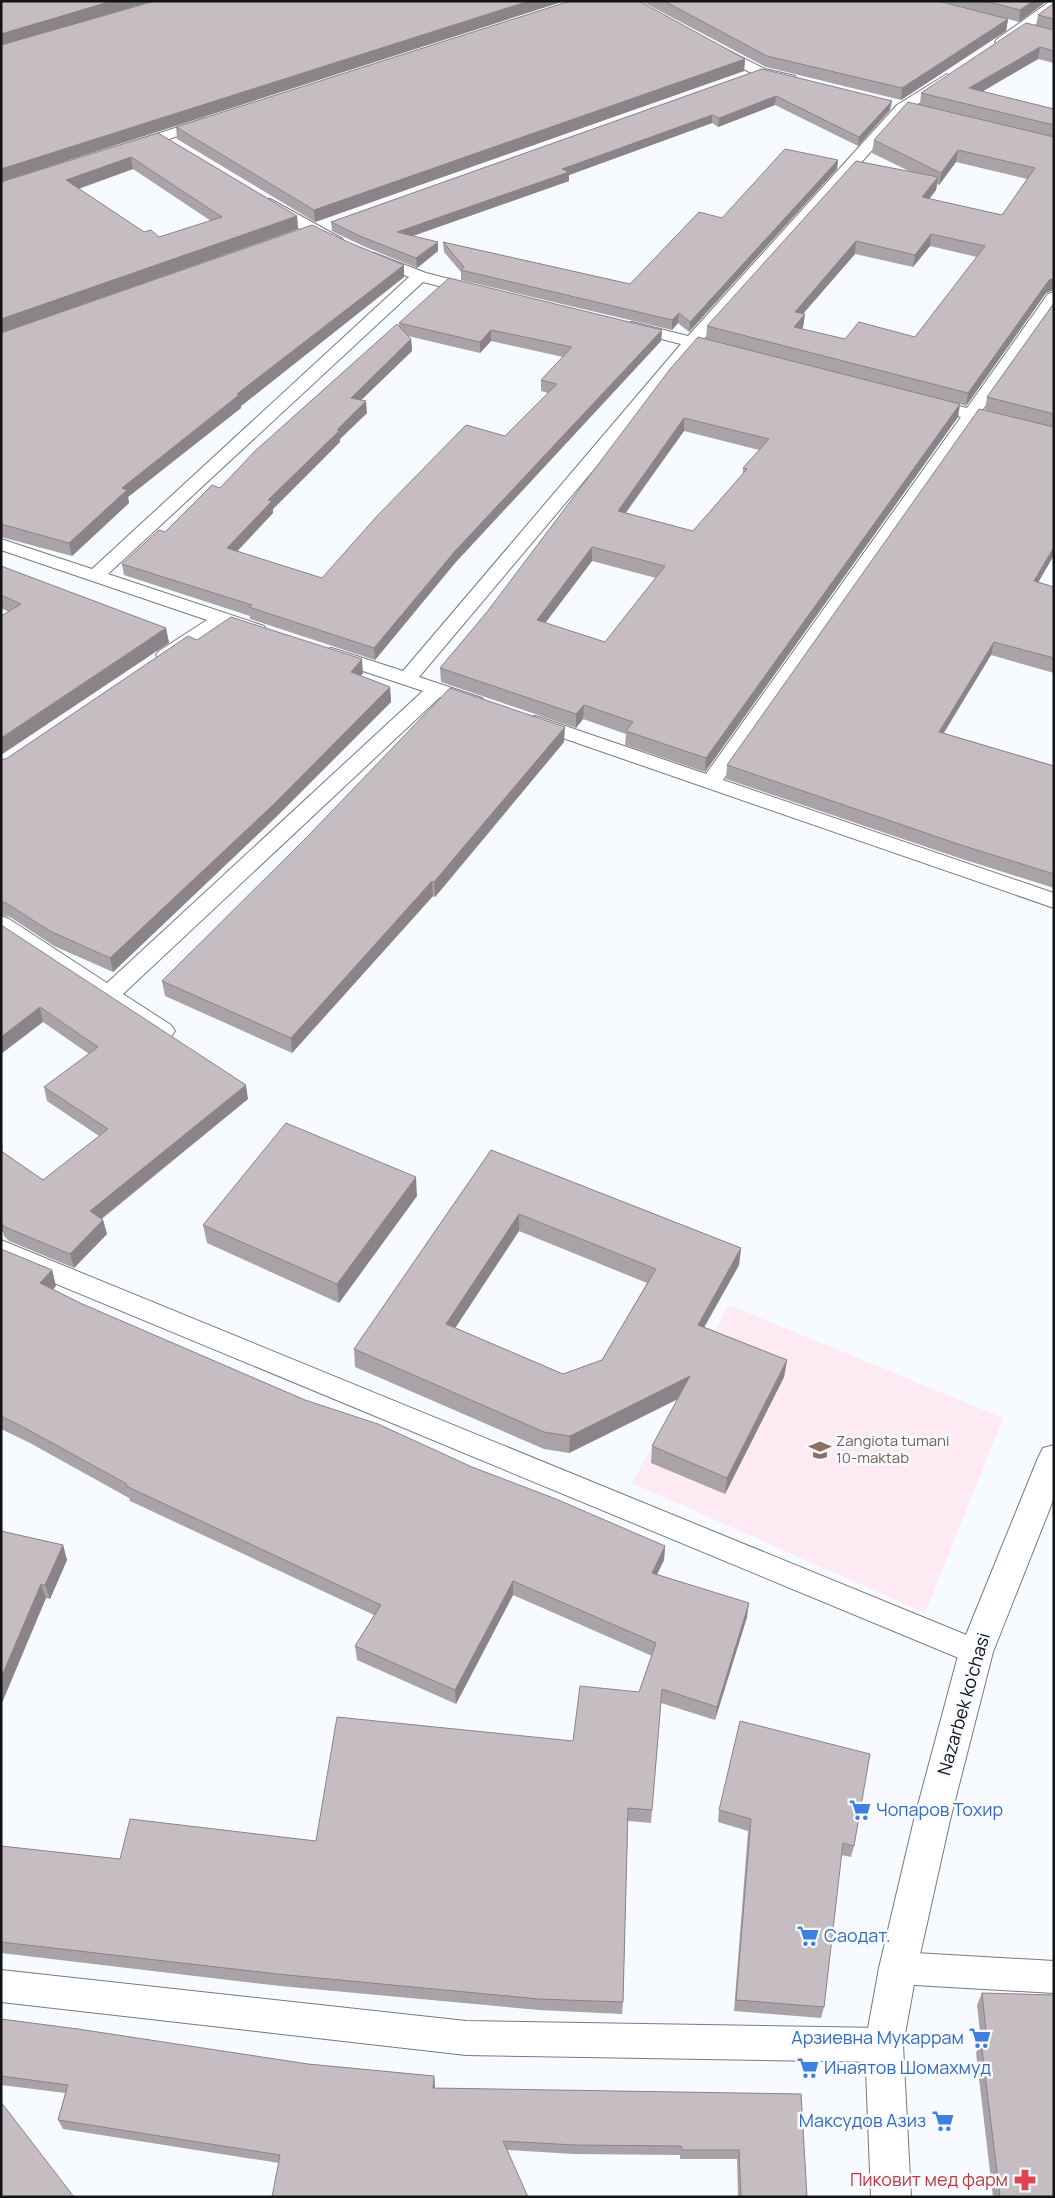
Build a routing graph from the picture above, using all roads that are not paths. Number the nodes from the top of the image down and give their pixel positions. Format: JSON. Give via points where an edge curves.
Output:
{"nodes":[{"id":1,"x":1054,"y":5,"type":"edge"},
{"id":2,"x":1004,"y":25,"type":"edge"},
{"id":3,"x":1021,"y":29,"type":"junction"},
{"id":4,"x":1038,"y":33,"type":"edge"},
{"id":5,"x":701,"y":41,"type":"edge"},
{"id":6,"x":990,"y":50,"type":"edge"},
{"id":7,"x":958,"y":71,"type":"edge"},
{"id":8,"x":760,"y":72,"type":"junction"},
{"id":9,"x":741,"y":78,"type":"edge"},
{"id":10,"x":807,"y":84,"type":"edge"},
{"id":11,"x":883,"y":103,"type":"edge"},
{"id":12,"x":902,"y":108,"type":"junction"},
{"id":13,"x":921,"y":113,"type":"edge"},
{"id":14,"x":217,"y":119,"type":"edge"},
{"id":15,"x":161,"y":137,"type":"junction"},
{"id":16,"x":178,"y":147,"type":"edge"},
{"id":17,"x":123,"y":149,"type":"edge"},
{"id":18,"x":255,"y":194,"type":"edge"},
{"id":19,"x":333,"y":224,"type":"edge"},
{"id":20,"x":314,"y":230,"type":"junction"},
{"id":21,"x":296,"y":237,"type":"edge"},
{"id":22,"x":420,"y":276,"type":"junction"},
{"id":23,"x":488,"y":293,"type":"edge"},
{"id":24,"x":1054,"y":297,"type":"edge"},
{"id":25,"x":614,"y":323,"type":"edge"},
{"id":26,"x":692,"y":342,"type":"junction"},
{"id":27,"x":740,"y":355,"type":"edge"},
{"id":28,"x":914,"y":400,"type":"edge"},
{"id":29,"x":972,"y":414,"type":"junction"},
{"id":30,"x":1054,"y":435,"type":"edge"},
{"id":31,"x":1,"y":544,"type":"edge"},
{"id":32,"x":96,"y":576,"type":"junction"},
{"id":33,"x":220,"y":619,"type":"junction"},
{"id":34,"x":276,"y":637,"type":"edge"},
{"id":35,"x":314,"y":649,"type":"edge"},
{"id":36,"x":148,"y":668,"type":"edge"},
{"id":37,"x":407,"y":679,"type":"junction"},
{"id":38,"x":437,"y":689,"type":"junction"},
{"id":39,"x":494,"y":708,"type":"edge"},
{"id":40,"x":513,"y":715,"type":"edge"},
{"id":41,"x":710,"y":783,"type":"junction"},
{"id":42,"x":1054,"y":900,"type":"edge"},
{"id":43,"x":1,"y":924,"type":"edge"},
{"id":44,"x":108,"y":995,"type":"junction"},
{"id":45,"x":180,"y":1042,"type":"edge"},
{"id":46,"x":1,"y":1250,"type":"edge"},
{"id":47,"x":1054,"y":1458,"type":"edge"},
{"id":48,"x":976,"y":1652,"type":"junction"},
{"id":49,"x":898,"y":1968,"type":"junction"},
{"id":50,"x":1054,"y":1977,"type":"edge"},
{"id":51,"x":1,"y":1986,"type":"edge"},
{"id":52,"x":884,"y":2045,"type":"junction"},
{"id":53,"x":891,"y":2197,"type":"edge"}],
"edges":[{"from":1,"to":3,"type":"street"},
{"from":2,"to":3,"type":"street"},
{"from":3,"to":4,"type":"street"},
{"from":3,"to":6,"type":"street"},
{"from":5,"to":8,"type":"street"},
{"from":7,"to":12,"type":"street"},
{"from":8,"to":9,"type":"street"},
{"from":8,"to":10,"type":"street"},
{"from":11,"to":12,"type":"street"},
{"from":12,"to":13,"type":"street"},
{"from":12,"to":26,"type":"street"},
{"from":14,"to":15,"type":"street"},
{"from":15,"to":16,"type":"street"},
{"from":15,"to":17,"type":"street"},
{"from":18,"to":20,"type":"street"},
{"from":19,"to":20,"type":"street"},
{"from":20,"to":21,"type":"street"},
{"from":20,"to":22,"type":"street"},
{"from":22,"to":23,"type":"street"},
{"from":22,"to":32,"type":"street"},
{"from":24,"to":29,"type":"street"},
{"from":25,"to":26,"type":"street"},
{"from":26,"to":27,"type":"street"},
{"from":26,"to":37,"type":"street"},
{"from":28,"to":29,"type":"street"},
{"from":29,"to":30,"type":"street"},
{"from":29,"to":41,"type":"street"},
{"from":31,"to":32,"type":"street"},
{"from":32,"to":33,"type":"street"},
{"from":33,"to":34,"type":"street"},
{"from":33,"to":36,"type":"street"},
{"from":35,"to":37,"type":"street"},
{"from":37,"to":38,"type":"street"},
{"from":38,"to":39,"type":"street"},
{"from":38,"to":44,"type":"street"},
{"from":40,"to":41,"type":"street"},
{"from":41,"to":42,"type":"street"},
{"from":43,"to":44,"type":"street"},
{"from":44,"to":45,"type":"street"},
{"from":46,"to":48,"type":"street"},
{"from":47,"to":48,"type":"main road","name":"Nazarbek ko'chasi"},
{"from":48,"to":49,"type":"main road","name":"Nazarbek ko'chasi"},
{"from":49,"to":50,"type":"street"},
{"from":49,"to":52,"type":"main road","name":"Nazarbek ko'chasi"},
{"from":51,"to":52,"type":"street","via":[[466,2038]]},
{"from":52,"to":53,"type":"main road","name":"Nazarbek ko'chasi"}]}
